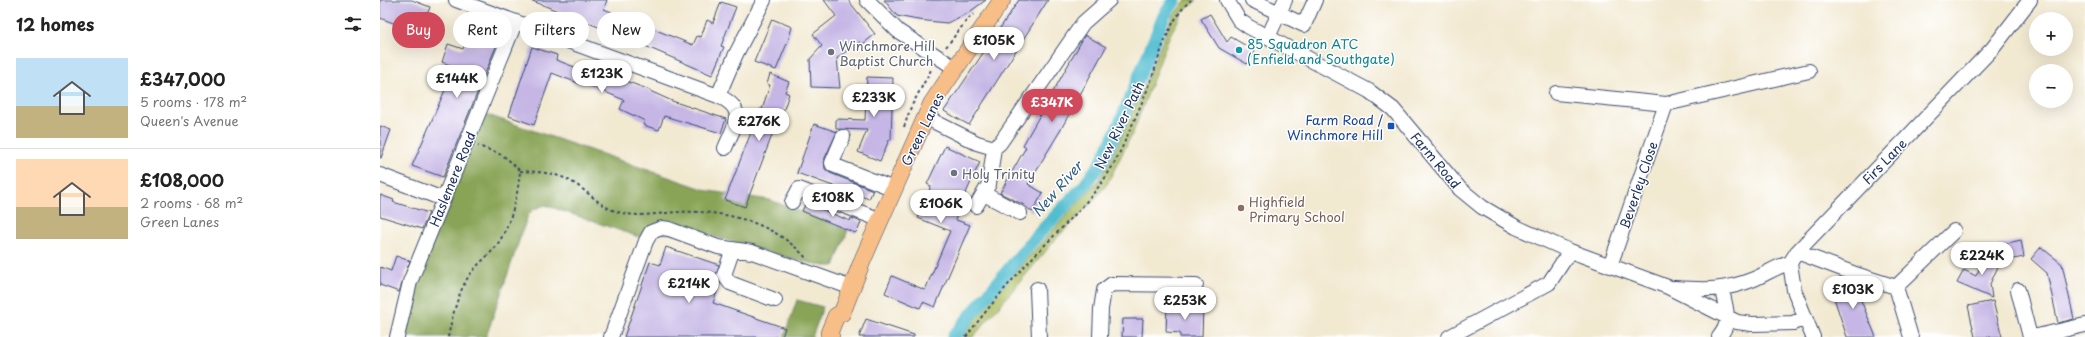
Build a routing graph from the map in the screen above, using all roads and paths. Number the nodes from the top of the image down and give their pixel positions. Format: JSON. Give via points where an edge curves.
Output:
{"nodes":[{"id":1,"x":456,"y":0,"type":"edge"},
{"id":2,"x":764,"y":0,"type":"edge"},
{"id":3,"x":867,"y":0,"type":"edge"},
{"id":4,"x":1002,"y":0,"type":"edge"},
{"id":5,"x":1109,"y":0,"type":"edge"},
{"id":6,"x":1191,"y":0,"type":"edge"},
{"id":7,"x":1227,"y":0,"type":"edge"},
{"id":8,"x":1252,"y":0,"type":"edge"},
{"id":9,"x":1285,"y":0,"type":"edge"},
{"id":10,"x":1315,"y":0,"type":"edge"},
{"id":11,"x":2030,"y":0,"type":"edge"},
{"id":12,"x":978,"y":11,"type":"dead end"},
{"id":13,"x":1278,"y":14,"type":"junction"},
{"id":14,"x":515,"y":23,"type":"junction"},
{"id":15,"x":1268,"y":37,"type":"junction"},
{"id":16,"x":944,"y":50,"type":"dead end"},
{"id":17,"x":955,"y":68,"type":"junction"},
{"id":18,"x":1809,"y":71,"type":"dead end"},
{"id":19,"x":1556,"y":93,"type":"dead end"},
{"id":20,"x":718,"y":96,"type":"junction"},
{"id":21,"x":1666,"y":104,"type":"junction"},
{"id":22,"x":925,"y":117,"type":"junction"},
{"id":23,"x":843,"y":137,"type":"dead end"},
{"id":24,"x":466,"y":142,"type":"junction"},
{"id":25,"x":726,"y":148,"type":"dead end"},
{"id":26,"x":994,"y":148,"type":"junction"},
{"id":27,"x":520,"y":171,"type":"junction"},
{"id":28,"x":380,"y":175,"type":"edge"},
{"id":29,"x":894,"y":189,"type":"junction"},
{"id":30,"x":984,"y":194,"type":"junction"},
{"id":31,"x":443,"y":199,"type":"junction"},
{"id":32,"x":792,"y":202,"type":"dead end"},
{"id":33,"x":976,"y":206,"type":"dead end"},
{"id":34,"x":1020,"y":213,"type":"dead end"},
{"id":35,"x":881,"y":220,"type":"junction"},
{"id":36,"x":1954,"y":231,"type":"dead end"},
{"id":37,"x":733,"y":249,"type":"junction"},
{"id":38,"x":1570,"y":251,"type":"junction"},
{"id":39,"x":1794,"y":257,"type":"junction"},
{"id":40,"x":808,"y":259,"type":"dead end"},
{"id":41,"x":1610,"y":266,"type":"junction"},
{"id":42,"x":1196,"y":285,"type":"dead end"},
{"id":43,"x":1668,"y":287,"type":"junction"},
{"id":44,"x":1896,"y":287,"type":"junction"},
{"id":45,"x":852,"y":288,"type":"junction"},
{"id":46,"x":1038,"y":289,"type":"dead end"},
{"id":47,"x":1722,"y":289,"type":"junction"},
{"id":48,"x":2018,"y":290,"type":"dead end"},
{"id":49,"x":774,"y":300,"type":"dead end"},
{"id":50,"x":842,"y":313,"type":"junction"},
{"id":51,"x":1728,"y":318,"type":"junction"},
{"id":52,"x":1805,"y":318,"type":"junction"},
{"id":53,"x":2085,"y":325,"type":"edge"},
{"id":54,"x":397,"y":337,"type":"edge"},
{"id":55,"x":448,"y":337,"type":"edge"},
{"id":56,"x":611,"y":337,"type":"edge"},
{"id":57,"x":831,"y":337,"type":"edge"},
{"id":58,"x":837,"y":337,"type":"edge"},
{"id":59,"x":966,"y":337,"type":"edge"},
{"id":60,"x":1039,"y":337,"type":"edge"},
{"id":61,"x":1100,"y":337,"type":"edge"},
{"id":62,"x":1449,"y":337,"type":"edge"},
{"id":63,"x":1719,"y":337,"type":"edge"},
{"id":64,"x":1813,"y":337,"type":"edge"},
{"id":65,"x":1911,"y":337,"type":"edge"},
{"id":66,"x":2032,"y":337,"type":"edge"}],
"edges":[{"from":1,"to":14,"type":"street"},
{"from":2,"to":20,"type":"street"},
{"from":3,"to":17,"type":"street","via":[[898,30]]},
{"from":4,"to":17,"type":"main road","name":"Green Lanes"},
{"from":5,"to":26,"type":"street","via":[[1083,23]]},
{"from":6,"to":59,"type":"path","name":"New River Path","via":[[1180,11],[1168,34],[1117,157],[1095,192],[986,309]]},
{"from":7,"to":15,"type":"street","name":"Farm Road","via":[[1239,20]]},
{"from":8,"to":13,"type":"street"},
{"from":9,"to":13,"type":"street"},
{"from":10,"to":13,"type":"street","via":[[1304,25]]},
{"from":11,"to":39,"type":"street","name":"Firs Lane","via":[[1993,48]]},
{"from":12,"to":16,"type":"path","via":[[967,20]]},
{"from":13,"to":15,"type":"street"},
{"from":14,"to":20,"type":"street"},
{"from":14,"to":24,"type":"street","name":"Haslemere Road"},
{"from":15,"to":38,"type":"street","name":"Farm Road","via":[[1369,92],[1393,109],[1440,167],[1460,189],[1482,207],[1516,227]]},
{"from":17,"to":22,"type":"main road","name":"Green Lanes"},
{"from":18,"to":21,"type":"street"},
{"from":19,"to":21,"type":"street"},
{"from":20,"to":25,"type":"street","via":[[735,108],[738,119]]},
{"from":21,"to":41,"type":"street","name":"Beverley Close"},
{"from":22,"to":26,"type":"street","via":[[977,143]]},
{"from":22,"to":29,"type":"main road","name":"Green Lanes"},
{"from":23,"to":29,"type":"street","via":[[832,163]]},
{"from":24,"to":27,"type":"path","via":[[500,152]]},
{"from":24,"to":31,"type":"street","name":"Haslemere Road"},
{"from":26,"to":30,"type":"street","via":[[989,184]]},
{"from":27,"to":40,"type":"path","via":[[557,174],[619,212],[641,215],[680,212],[728,214],[778,235]]},
{"from":27,"to":55,"type":"path","via":[[519,184],[502,236],[494,249],[467,279],[457,301]]},
{"from":28,"to":31,"type":"street"},
{"from":29,"to":35,"type":"main road","name":"Green Lanes"},
{"from":30,"to":33,"type":"street"},
{"from":30,"to":34,"type":"street"},
{"from":31,"to":54,"type":"street","name":"Haslemere Road","via":[[410,282]]},
{"from":32,"to":35,"type":"street","via":[[799,189]]},
{"from":35,"to":45,"type":"main road","name":"Green Lanes"},
{"from":36,"to":44,"type":"street"},
{"from":37,"to":45,"type":"street","via":[[752,252]]},
{"from":37,"to":49,"type":"street","via":[[724,275],[730,283]]},
{"from":37,"to":56,"type":"street","via":[[718,247],[669,229],[662,228],[651,232]]},
{"from":38,"to":41,"type":"street","name":"Farm Road"},
{"from":38,"to":62,"type":"street","via":[[1549,283]]},
{"from":39,"to":44,"type":"street"},
{"from":39,"to":47,"type":"street","name":"Farm Road","via":[[1743,283]]},
{"from":39,"to":52,"type":"street","via":[[1794,290]]},
{"from":41,"to":43,"type":"street","name":"Farm Road"},
{"from":42,"to":61,"type":"street","via":[[1112,284],[1104,290]]},
{"from":43,"to":47,"type":"street","name":"Farm Road"},
{"from":43,"to":51,"type":"street","name":"Farm Road"},
{"from":44,"to":65,"type":"street"},
{"from":45,"to":50,"type":"main road","name":"Green Lanes"},
{"from":46,"to":60,"type":"street"},
{"from":47,"to":51,"type":"street"},
{"from":48,"to":66,"type":"street"},
{"from":50,"to":57,"type":"main road","name":"Green Lanes","via":[[835,318],[829,333]]},
{"from":50,"to":58,"type":"main road","name":"Green Lanes","via":[[845,319]]},
{"from":51,"to":52,"type":"street","name":"Farm Road","via":[[1752,324],[1793,323]]},
{"from":51,"to":63,"type":"street","via":[[1726,330]]},
{"from":52,"to":64,"type":"street"},
{"from":53,"to":66,"type":"street"}]}
